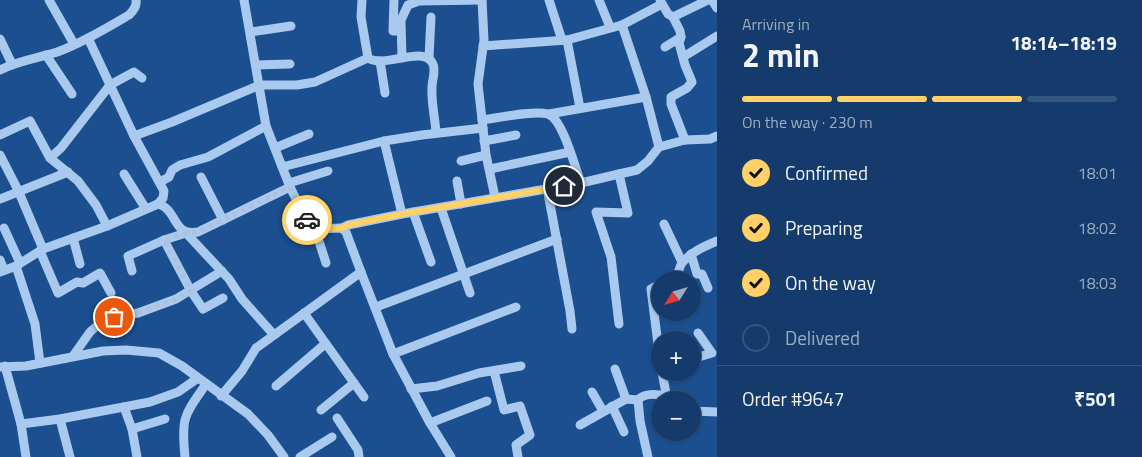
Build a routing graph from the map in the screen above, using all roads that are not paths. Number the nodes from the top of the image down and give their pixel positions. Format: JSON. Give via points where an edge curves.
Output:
{"nodes":[{"id":1,"x":49,"y":0,"type":"edge"},
{"id":2,"x":136,"y":0,"type":"edge"},
{"id":3,"x":244,"y":0,"type":"edge"},
{"id":4,"x":362,"y":0,"type":"edge"},
{"id":5,"x":394,"y":0,"type":"edge"},
{"id":6,"x":482,"y":0,"type":"edge"},
{"id":7,"x":549,"y":0,"type":"edge"},
{"id":8,"x":599,"y":0,"type":"edge"},
{"id":9,"x":708,"y":0,"type":"edge"},
{"id":10,"x":712,"y":0,"type":"edge"},
{"id":11,"x":661,"y":2,"type":"edge"},
{"id":12,"x":717,"y":8,"type":"edge"},
{"id":13,"x":430,"y":17,"type":"dead end"},
{"id":14,"x":673,"y":17,"type":"junction"},
{"id":15,"x":622,"y":25,"type":"junction"},
{"id":16,"x":291,"y":26,"type":"dead end"},
{"id":17,"x":610,"y":27,"type":"junction"},
{"id":18,"x":400,"y":31,"type":"junction"},
{"id":19,"x":251,"y":32,"type":"junction"},
{"id":20,"x":717,"y":36,"type":"edge"},
{"id":21,"x":681,"y":37,"type":"junction"},
{"id":22,"x":88,"y":38,"type":"junction"},
{"id":23,"x":0,"y":39,"type":"edge"},
{"id":24,"x":564,"y":40,"type":"junction"},
{"id":25,"x":74,"y":44,"type":"junction"},
{"id":26,"x":483,"y":46,"type":"junction"},
{"id":27,"x":665,"y":46,"type":"dead end"},
{"id":28,"x":46,"y":55,"type":"junction"},
{"id":29,"x":683,"y":57,"type":"junction"},
{"id":30,"x":368,"y":58,"type":"junction"},
{"id":31,"x":402,"y":58,"type":"junction"},
{"id":32,"x":429,"y":58,"type":"junction"},
{"id":33,"x":380,"y":61,"type":"junction"},
{"id":34,"x":12,"y":64,"type":"junction"},
{"id":35,"x":290,"y":64,"type":"dead end"},
{"id":36,"x":256,"y":65,"type":"junction"},
{"id":37,"x":0,"y":70,"type":"edge"},
{"id":38,"x":142,"y":78,"type":"dead end"},
{"id":39,"x":110,"y":85,"type":"junction"},
{"id":40,"x":260,"y":85,"type":"junction"},
{"id":41,"x":385,"y":93,"type":"dead end"},
{"id":42,"x":72,"y":94,"type":"dead end"},
{"id":43,"x":646,"y":97,"type":"junction"},
{"id":44,"x":580,"y":108,"type":"junction"},
{"id":45,"x":549,"y":114,"type":"junction"},
{"id":46,"x":482,"y":124,"type":"junction"},
{"id":47,"x":266,"y":126,"type":"junction"},
{"id":48,"x":436,"y":133,"type":"junction"},
{"id":49,"x":309,"y":134,"type":"dead end"},
{"id":50,"x":516,"y":134,"type":"dead end"},
{"id":51,"x":0,"y":135,"type":"edge"},
{"id":52,"x":134,"y":136,"type":"junction"},
{"id":53,"x":717,"y":136,"type":"edge"},
{"id":54,"x":685,"y":140,"type":"junction"},
{"id":55,"x":484,"y":141,"type":"junction"},
{"id":56,"x":384,"y":142,"type":"junction"},
{"id":57,"x":659,"y":147,"type":"junction"},
{"id":58,"x":275,"y":148,"type":"junction"},
{"id":59,"x":570,"y":152,"type":"junction"},
{"id":60,"x":0,"y":155,"type":"edge"},
{"id":61,"x":486,"y":155,"type":"junction"},
{"id":62,"x":50,"y":158,"type":"junction"},
{"id":63,"x":461,"y":161,"type":"dead end"},
{"id":64,"x":282,"y":167,"type":"junction"},
{"id":65,"x":490,"y":170,"type":"junction"},
{"id":66,"x":328,"y":171,"type":"dead end"},
{"id":67,"x":68,"y":172,"type":"junction"},
{"id":68,"x":124,"y":174,"type":"dead end"},
{"id":69,"x":619,"y":174,"type":"junction"},
{"id":70,"x":201,"y":177,"type":"dead end"},
{"id":71,"x":458,"y":181,"type":"dead end"},
{"id":72,"x":160,"y":182,"type":"junction"},
{"id":73,"x":581,"y":183,"type":"junction"},
{"id":74,"x":290,"y":185,"type":"junction"},
{"id":75,"x":547,"y":188,"type":"junction"},
{"id":76,"x":18,"y":190,"type":"junction"},
{"id":77,"x":495,"y":197,"type":"junction"},
{"id":78,"x":0,"y":199,"type":"edge"},
{"id":79,"x":158,"y":204,"type":"junction"},
{"id":80,"x":461,"y":204,"type":"junction"},
{"id":81,"x":441,"y":208,"type":"junction"},
{"id":82,"x":146,"y":209,"type":"junction"},
{"id":83,"x":413,"y":212,"type":"junction"},
{"id":84,"x":402,"y":214,"type":"junction"},
{"id":85,"x":223,"y":220,"type":"junction"},
{"id":86,"x":664,"y":224,"type":"dead end"},
{"id":87,"x":108,"y":226,"type":"junction"},
{"id":88,"x":4,"y":228,"type":"dead end"},
{"id":89,"x":342,"y":228,"type":"junction"},
{"id":90,"x":315,"y":229,"type":"junction"},
{"id":91,"x":186,"y":233,"type":"junction"},
{"id":92,"x":73,"y":238,"type":"junction"},
{"id":93,"x":557,"y":239,"type":"junction"},
{"id":94,"x":164,"y":240,"type":"junction"},
{"id":95,"x":717,"y":241,"type":"edge"},
{"id":96,"x":42,"y":250,"type":"junction"},
{"id":97,"x":691,"y":254,"type":"junction"},
{"id":98,"x":0,"y":260,"type":"edge"},
{"id":99,"x":431,"y":262,"type":"dead end"},
{"id":100,"x":682,"y":262,"type":"junction"},
{"id":101,"x":326,"y":263,"type":"dead end"},
{"id":102,"x":80,"y":264,"type":"dead end"},
{"id":103,"x":18,"y":265,"type":"junction"},
{"id":104,"x":2,"y":271,"type":"edge"},
{"id":105,"x":132,"y":271,"type":"dead end"},
{"id":106,"x":222,"y":271,"type":"junction"},
{"id":107,"x":679,"y":271,"type":"edge"},
{"id":108,"x":360,"y":272,"type":"junction"},
{"id":109,"x":464,"y":274,"type":"junction"},
{"id":110,"x":708,"y":288,"type":"dead end"},
{"id":111,"x":191,"y":291,"type":"junction"},
{"id":112,"x":111,"y":293,"type":"dead end"},
{"id":113,"x":470,"y":293,"type":"dead end"},
{"id":114,"x":223,"y":298,"type":"dead end"},
{"id":115,"x":376,"y":307,"type":"junction"},
{"id":116,"x":516,"y":307,"type":"dead end"},
{"id":117,"x":304,"y":313,"type":"junction"},
{"id":118,"x":619,"y":324,"type":"dead end"},
{"id":119,"x":572,"y":329,"type":"dead end"},
{"id":120,"x":274,"y":335,"type":"junction"},
{"id":121,"x":701,"y":337,"type":"edge"},
{"id":122,"x":325,"y":344,"type":"junction"},
{"id":123,"x":394,"y":354,"type":"junction"},
{"id":124,"x":714,"y":355,"type":"edge"},
{"id":125,"x":73,"y":356,"type":"junction"},
{"id":126,"x":701,"y":357,"type":"edge"},
{"id":127,"x":40,"y":363,"type":"junction"},
{"id":128,"x":3,"y":366,"type":"edge"},
{"id":129,"x":521,"y":366,"type":"dead end"},
{"id":130,"x":615,"y":369,"type":"dead end"},
{"id":131,"x":494,"y":371,"type":"junction"},
{"id":132,"x":198,"y":378,"type":"junction"},
{"id":133,"x":354,"y":383,"type":"junction"},
{"id":134,"x":206,"y":384,"type":"junction"},
{"id":135,"x":276,"y":386,"type":"dead end"},
{"id":136,"x":411,"y":389,"type":"junction"},
{"id":137,"x":592,"y":392,"type":"dead end"},
{"id":138,"x":651,"y":395,"type":"edge"},
{"id":139,"x":221,"y":396,"type":"junction"},
{"id":140,"x":364,"y":397,"type":"dead end"},
{"id":141,"x":626,"y":399,"type":"junction"},
{"id":142,"x":638,"y":400,"type":"junction"},
{"id":143,"x":487,"y":401,"type":"dead end"},
{"id":144,"x":612,"y":406,"type":"junction"},
{"id":145,"x":124,"y":407,"type":"junction"},
{"id":146,"x":321,"y":410,"type":"dead end"},
{"id":147,"x":603,"y":411,"type":"junction"},
{"id":148,"x":701,"y":411,"type":"edge"},
{"id":149,"x":717,"y":412,"type":"edge"},
{"id":150,"x":337,"y":418,"type":"dead end"},
{"id":151,"x":60,"y":419,"type":"junction"},
{"id":152,"x":165,"y":419,"type":"dead end"},
{"id":153,"x":430,"y":423,"type":"junction"},
{"id":154,"x":21,"y":424,"type":"junction"},
{"id":155,"x":580,"y":425,"type":"dead end"},
{"id":156,"x":132,"y":429,"type":"junction"},
{"id":157,"x":624,"y":432,"type":"dead end"},
{"id":158,"x":332,"y":437,"type":"dead end"},
{"id":159,"x":26,"y":457,"type":"edge"},
{"id":160,"x":70,"y":457,"type":"edge"},
{"id":161,"x":137,"y":457,"type":"edge"},
{"id":162,"x":185,"y":457,"type":"edge"},
{"id":163,"x":284,"y":457,"type":"edge"},
{"id":164,"x":300,"y":457,"type":"edge"},
{"id":165,"x":359,"y":457,"type":"edge"},
{"id":166,"x":452,"y":457,"type":"edge"},
{"id":167,"x":518,"y":457,"type":"edge"},
{"id":168,"x":648,"y":457,"type":"edge"}],
"edges":[{"from":1,"to":25,"type":"street"},
{"from":2,"to":22,"type":"street","via":[[134,11],[129,15]]},
{"from":3,"to":19,"type":"street"},
{"from":4,"to":30,"type":"street","via":[[361,17]]},
{"from":5,"to":18,"type":"street","via":[[393,31]]},
{"from":6,"to":18,"type":"street","via":[[412,3],[404,12]]},
{"from":6,"to":26,"type":"street"},
{"from":7,"to":24,"type":"street"},
{"from":8,"to":17,"type":"street"},
{"from":9,"to":14,"type":"street"},
{"from":10,"to":12,"type":"street"},
{"from":11,"to":14,"type":"street"},
{"from":11,"to":15,"type":"street"},
{"from":13,"to":32,"type":"street"},
{"from":14,"to":21,"type":"street"},
{"from":15,"to":17,"type":"street"},
{"from":15,"to":43,"type":"street"},
{"from":16,"to":19,"type":"street"},
{"from":17,"to":24,"type":"street"},
{"from":18,"to":31,"type":"street"},
{"from":19,"to":36,"type":"street"},
{"from":20,"to":29,"type":"street"},
{"from":21,"to":27,"type":"street"},
{"from":21,"to":29,"type":"street","via":[[679,43]]},
{"from":22,"to":25,"type":"street"},
{"from":22,"to":39,"type":"street"},
{"from":23,"to":34,"type":"street"},
{"from":24,"to":26,"type":"street"},
{"from":24,"to":44,"type":"street"},
{"from":25,"to":28,"type":"street"},
{"from":26,"to":46,"type":"street","via":[[478,84]]},
{"from":28,"to":34,"type":"street"},
{"from":28,"to":42,"type":"street"},
{"from":29,"to":54,"type":"street","via":[[692,82],[671,96]]},
{"from":30,"to":33,"type":"street"},
{"from":30,"to":40,"type":"street","via":[[315,82]]},
{"from":31,"to":32,"type":"street","via":[[420,55]]},
{"from":31,"to":33,"type":"street"},
{"from":32,"to":48,"type":"street","via":[[434,67],[431,94]]},
{"from":33,"to":41,"type":"street"},
{"from":34,"to":37,"type":"street"},
{"from":35,"to":36,"type":"street"},
{"from":36,"to":40,"type":"street"},
{"from":38,"to":39,"type":"street","via":[[134,72]]},
{"from":39,"to":52,"type":"street"},
{"from":39,"to":62,"type":"street"},
{"from":40,"to":47,"type":"street"},
{"from":40,"to":52,"type":"street"},
{"from":43,"to":44,"type":"street"},
{"from":43,"to":57,"type":"street"},
{"from":44,"to":45,"type":"street"},
{"from":45,"to":46,"type":"street","via":[[538,113]]},
{"from":45,"to":59,"type":"street","via":[[558,123]]},
{"from":46,"to":48,"type":"street"},
{"from":46,"to":55,"type":"street"},
{"from":47,"to":58,"type":"street"},
{"from":47,"to":72,"type":"street","via":[[208,157],[180,165]]},
{"from":48,"to":56,"type":"street"},
{"from":49,"to":58,"type":"street"},
{"from":50,"to":55,"type":"street"},
{"from":51,"to":62,"type":"street","via":[[30,121]]},
{"from":52,"to":72,"type":"street"},
{"from":53,"to":54,"type":"street"},
{"from":54,"to":57,"type":"street"},
{"from":55,"to":61,"type":"street"},
{"from":56,"to":64,"type":"street"},
{"from":56,"to":84,"type":"street"},
{"from":57,"to":69,"type":"street","via":[[637,170]]},
{"from":58,"to":64,"type":"street"},
{"from":59,"to":65,"type":"street"},
{"from":59,"to":73,"type":"street"},
{"from":60,"to":76,"type":"street"},
{"from":61,"to":63,"type":"street"},
{"from":61,"to":65,"type":"street"},
{"from":62,"to":67,"type":"street"},
{"from":64,"to":74,"type":"street"},
{"from":65,"to":77,"type":"street"},
{"from":66,"to":74,"type":"street"},
{"from":67,"to":76,"type":"street"},
{"from":67,"to":87,"type":"street","via":[[87,192]]},
{"from":68,"to":82,"type":"street"},
{"from":69,"to":73,"type":"street"},
{"from":69,"to":118,"type":"street","via":[[628,213],[596,212],[611,257]]},
{"from":70,"to":85,"type":"street"},
{"from":71,"to":80,"type":"street"},
{"from":72,"to":79,"type":"street","via":[[164,191]]},
{"from":73,"to":75,"type":"street"},
{"from":74,"to":85,"type":"street"},
{"from":74,"to":90,"type":"street"},
{"from":75,"to":77,"type":"street"},
{"from":75,"to":93,"type":"street"},
{"from":76,"to":78,"type":"street"},
{"from":76,"to":96,"type":"street"},
{"from":77,"to":80,"type":"street"},
{"from":79,"to":82,"type":"street"},
{"from":79,"to":91,"type":"street","via":[[164,206]]},
{"from":80,"to":81,"type":"street"},
{"from":81,"to":83,"type":"street"},
{"from":81,"to":109,"type":"street"},
{"from":82,"to":87,"type":"street"},
{"from":83,"to":84,"type":"street"},
{"from":83,"to":99,"type":"street"},
{"from":84,"to":89,"type":"street"},
{"from":85,"to":91,"type":"street","via":[[198,232]]},
{"from":86,"to":100,"type":"street"},
{"from":87,"to":92,"type":"street"},
{"from":88,"to":103,"type":"street"},
{"from":89,"to":90,"type":"street"},
{"from":89,"to":108,"type":"street","via":[[351,241]]},
{"from":90,"to":101,"type":"street"},
{"from":91,"to":94,"type":"street"},
{"from":91,"to":106,"type":"street"},
{"from":92,"to":96,"type":"street"},
{"from":92,"to":102,"type":"street"},
{"from":93,"to":109,"type":"street"},
{"from":93,"to":119,"type":"street"},
{"from":94,"to":105,"type":"street","via":[[128,256]]},
{"from":94,"to":111,"type":"street"},
{"from":95,"to":97,"type":"street"},
{"from":96,"to":103,"type":"street"},
{"from":96,"to":112,"type":"street","via":[[58,294],[100,273]]},
{"from":97,"to":100,"type":"street"},
{"from":97,"to":110,"type":"street","via":[[697,274],[702,274]]},
{"from":98,"to":104,"type":"street"},
{"from":100,"to":107,"type":"street"},
{"from":103,"to":104,"type":"street"},
{"from":103,"to":127,"type":"street","via":[[35,324]]},
{"from":106,"to":111,"type":"street"},
{"from":106,"to":120,"type":"street"},
{"from":108,"to":115,"type":"street"},
{"from":108,"to":117,"type":"street"},
{"from":109,"to":113,"type":"street"},
{"from":109,"to":115,"type":"street"},
{"from":111,"to":114,"type":"street","via":[[202,309]]},
{"from":111,"to":125,"type":"street","via":[[138,313],[114,317],[99,324]]},
{"from":115,"to":123,"type":"street"},
{"from":116,"to":123,"type":"street"},
{"from":117,"to":120,"type":"street"},
{"from":117,"to":122,"type":"street"},
{"from":120,"to":139,"type":"street","via":[[256,348]]},
{"from":121,"to":124,"type":"street"},
{"from":122,"to":133,"type":"street"},
{"from":122,"to":135,"type":"street"},
{"from":123,"to":136,"type":"street"},
{"from":124,"to":126,"type":"street"},
{"from":125,"to":127,"type":"street"},
{"from":125,"to":132,"type":"street","via":[[126,350],[159,353]]},
{"from":127,"to":128,"type":"street"},
{"from":128,"to":154,"type":"street"},
{"from":129,"to":131,"type":"street"},
{"from":130,"to":141,"type":"street"},
{"from":131,"to":136,"type":"street"},
{"from":131,"to":167,"type":"street","via":[[504,410],[520,406],[530,435],[516,445]]},
{"from":132,"to":134,"type":"street"},
{"from":132,"to":145,"type":"street","via":[[167,397]]},
{"from":133,"to":140,"type":"street"},
{"from":133,"to":146,"type":"street"},
{"from":134,"to":139,"type":"street"},
{"from":134,"to":162,"type":"street","via":[[184,421]]},
{"from":136,"to":153,"type":"street"},
{"from":137,"to":147,"type":"street"},
{"from":138,"to":142,"type":"street"},
{"from":139,"to":163,"type":"street","via":[[248,414]]},
{"from":141,"to":142,"type":"street"},
{"from":141,"to":144,"type":"street"},
{"from":142,"to":168,"type":"street"},
{"from":143,"to":153,"type":"street"},
{"from":144,"to":147,"type":"street"},
{"from":144,"to":157,"type":"street"},
{"from":145,"to":151,"type":"street"},
{"from":145,"to":156,"type":"street"},
{"from":147,"to":155,"type":"street"},
{"from":148,"to":149,"type":"street"},
{"from":150,"to":165,"type":"street","via":[[358,450]]},
{"from":151,"to":154,"type":"street"},
{"from":151,"to":160,"type":"street"},
{"from":152,"to":156,"type":"street"},
{"from":153,"to":166,"type":"street"},
{"from":154,"to":159,"type":"street"},
{"from":156,"to":161,"type":"street"},
{"from":158,"to":164,"type":"street"}]}
